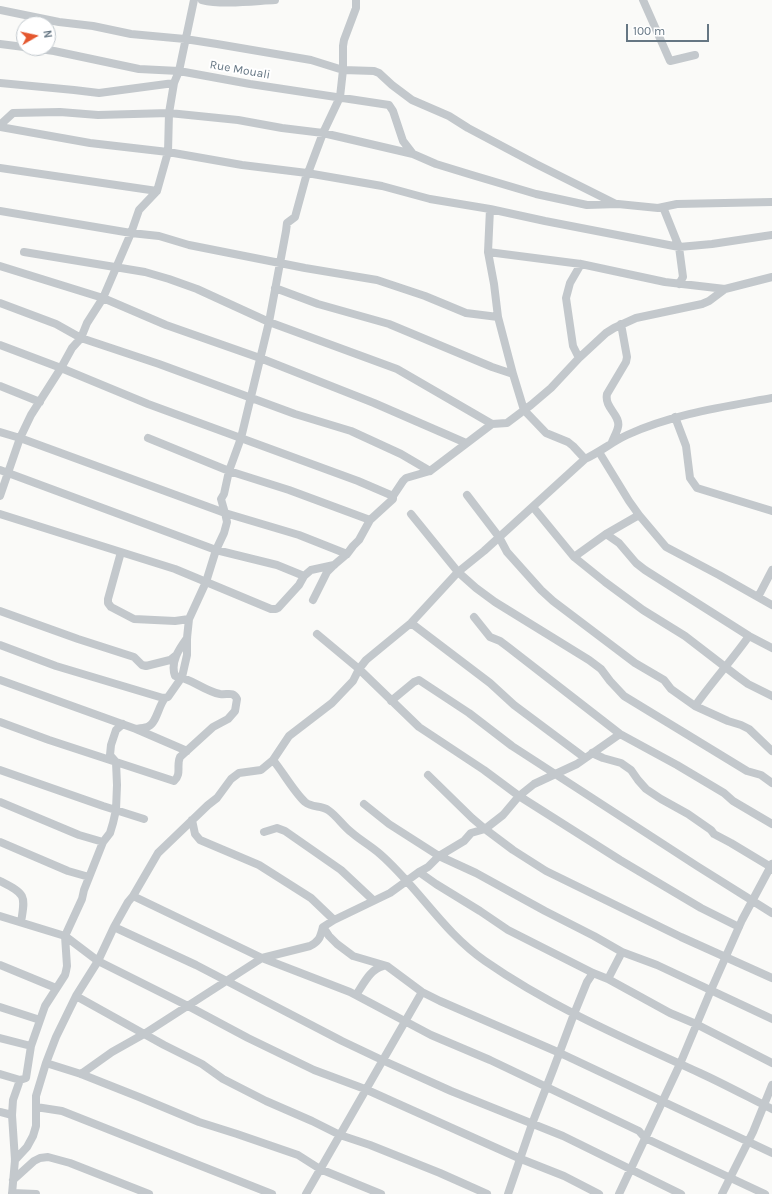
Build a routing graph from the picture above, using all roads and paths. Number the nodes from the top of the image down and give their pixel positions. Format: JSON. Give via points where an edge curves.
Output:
{"nodes":[{"id":1,"x":194,"y":0,"type":"edge"},
{"id":2,"x":275,"y":0,"type":"edge"},
{"id":3,"x":356,"y":0,"type":"edge"},
{"id":4,"x":643,"y":0,"type":"edge"},
{"id":5,"x":206,"y":1,"type":"edge"},
{"id":6,"x":0,"y":10,"type":"edge"},
{"id":7,"x":185,"y":39,"type":"junction"},
{"id":8,"x":0,"y":44,"type":"edge"},
{"id":9,"x":16,"y":46,"type":"edge"},
{"id":10,"x":56,"y":51,"type":"edge"},
{"id":11,"x":695,"y":55,"type":"dead end"},
{"id":12,"x":343,"y":70,"type":"junction"},
{"id":13,"x":179,"y":71,"type":"junction"},
{"id":14,"x":0,"y":83,"type":"edge"},
{"id":15,"x":174,"y":83,"type":"junction"},
{"id":16,"x":340,"y":97,"type":"junction"},
{"id":17,"x":169,"y":114,"type":"junction"},
{"id":18,"x":0,"y":126,"type":"edge"},
{"id":19,"x":323,"y":133,"type":"junction"},
{"id":20,"x":168,"y":152,"type":"junction"},
{"id":21,"x":413,"y":154,"type":"junction"},
{"id":22,"x":0,"y":168,"type":"edge"},
{"id":23,"x":308,"y":173,"type":"junction"},
{"id":24,"x":157,"y":191,"type":"junction"},
{"id":25,"x":772,"y":202,"type":"edge"},
{"id":26,"x":618,"y":204,"type":"junction"},
{"id":27,"x":663,"y":207,"type":"junction"},
{"id":28,"x":490,"y":209,"type":"junction"},
{"id":29,"x":0,"y":211,"type":"edge"},
{"id":30,"x":131,"y":233,"type":"junction"},
{"id":31,"x":772,"y":235,"type":"edge"},
{"id":32,"x":679,"y":247,"type":"junction"},
{"id":33,"x":24,"y":252,"type":"dead end"},
{"id":34,"x":488,"y":252,"type":"junction"},
{"id":35,"x":280,"y":263,"type":"junction"},
{"id":36,"x":580,"y":264,"type":"junction"},
{"id":37,"x":0,"y":266,"type":"edge"},
{"id":38,"x":116,"y":268,"type":"junction"},
{"id":39,"x":772,"y":277,"type":"edge"},
{"id":40,"x":679,"y":284,"type":"junction"},
{"id":41,"x":275,"y":288,"type":"junction"},
{"id":42,"x":725,"y":289,"type":"junction"},
{"id":43,"x":103,"y":298,"type":"junction"},
{"id":44,"x":0,"y":303,"type":"edge"},
{"id":45,"x":498,"y":318,"type":"junction"},
{"id":46,"x":269,"y":322,"type":"junction"},
{"id":47,"x":621,"y":324,"type":"junction"},
{"id":48,"x":81,"y":338,"type":"junction"},
{"id":49,"x":0,"y":345,"type":"edge"},
{"id":50,"x":260,"y":358,"type":"junction"},
{"id":51,"x":579,"y":358,"type":"junction"},
{"id":52,"x":61,"y":368,"type":"junction"},
{"id":53,"x":513,"y":374,"type":"junction"},
{"id":54,"x":0,"y":386,"type":"edge"},
{"id":55,"x":251,"y":397,"type":"junction"},
{"id":56,"x":772,"y":398,"type":"edge"},
{"id":57,"x":40,"y":402,"type":"junction"},
{"id":58,"x":524,"y":410,"type":"junction"},
{"id":59,"x":675,"y":418,"type":"junction"},
{"id":60,"x":492,"y":424,"type":"junction"},
{"id":61,"x":0,"y":432,"type":"edge"},
{"id":62,"x":20,"y":438,"type":"junction"},
{"id":63,"x":148,"y":438,"type":"dead end"},
{"id":64,"x":242,"y":438,"type":"junction"},
{"id":65,"x":612,"y":442,"type":"junction"},
{"id":66,"x":466,"y":443,"type":"junction"},
{"id":67,"x":599,"y":452,"type":"junction"},
{"id":68,"x":585,"y":459,"type":"junction"},
{"id":69,"x":0,"y":470,"type":"edge"},
{"id":70,"x":229,"y":471,"type":"junction"},
{"id":71,"x":430,"y":471,"type":"junction"},
{"id":72,"x":9,"y":473,"type":"junction"},
{"id":73,"x":467,"y":495,"type":"dead end"},
{"id":74,"x":0,"y":496,"type":"edge"},
{"id":75,"x":393,"y":496,"type":"junction"},
{"id":76,"x":533,"y":507,"type":"junction"},
{"id":77,"x":772,"y":511,"type":"edge"},
{"id":78,"x":225,"y":513,"type":"junction"},
{"id":79,"x":0,"y":514,"type":"edge"},
{"id":80,"x":411,"y":514,"type":"dead end"},
{"id":81,"x":639,"y":515,"type":"junction"},
{"id":82,"x":370,"y":520,"type":"junction"},
{"id":83,"x":606,"y":534,"type":"junction"},
{"id":84,"x":499,"y":537,"type":"junction"},
{"id":85,"x":216,"y":550,"type":"junction"},
{"id":86,"x":121,"y":552,"type":"junction"},
{"id":87,"x":347,"y":554,"type":"junction"},
{"id":88,"x":574,"y":557,"type":"junction"},
{"id":89,"x":334,"y":565,"type":"junction"},
{"id":90,"x":772,"y":570,"type":"edge"},
{"id":91,"x":458,"y":572,"type":"junction"},
{"id":92,"x":304,"y":576,"type":"junction"},
{"id":93,"x":206,"y":582,"type":"junction"},
{"id":94,"x":758,"y":597,"type":"junction"},
{"id":95,"x":313,"y":600,"type":"dead end"},
{"id":96,"x":772,"y":605,"type":"edge"},
{"id":97,"x":0,"y":611,"type":"edge"},
{"id":98,"x":474,"y":617,"type":"dead end"},
{"id":99,"x":189,"y":619,"type":"junction"},
{"id":100,"x":411,"y":623,"type":"junction"},
{"id":101,"x":317,"y":634,"type":"dead end"},
{"id":102,"x":749,"y":636,"type":"junction"},
{"id":103,"x":187,"y":638,"type":"junction"},
{"id":104,"x":0,"y":645,"type":"edge"},
{"id":105,"x":772,"y":648,"type":"edge"},
{"id":106,"x":175,"y":656,"type":"junction"},
{"id":107,"x":725,"y":666,"type":"junction"},
{"id":108,"x":359,"y":669,"type":"junction"},
{"id":109,"x":182,"y":677,"type":"junction"},
{"id":110,"x":0,"y":680,"type":"edge"},
{"id":111,"x":772,"y":696,"type":"edge"},
{"id":112,"x":165,"y":698,"type":"junction"},
{"id":113,"x":391,"y":701,"type":"junction"},
{"id":114,"x":695,"y":706,"type":"junction"},
{"id":115,"x":0,"y":722,"type":"edge"},
{"id":116,"x":123,"y":724,"type":"junction"},
{"id":117,"x":136,"y":729,"type":"junction"},
{"id":118,"x":620,"y":734,"type":"junction"},
{"id":119,"x":187,"y":750,"type":"junction"},
{"id":120,"x":772,"y":751,"type":"edge"},
{"id":121,"x":589,"y":756,"type":"junction"},
{"id":122,"x":274,"y":760,"type":"junction"},
{"id":123,"x":116,"y":762,"type":"junction"},
{"id":124,"x":0,"y":770,"type":"edge"},
{"id":125,"x":428,"y":775,"type":"dead end"},
{"id":126,"x":556,"y":775,"type":"junction"},
{"id":127,"x":772,"y":783,"type":"edge"},
{"id":128,"x":519,"y":796,"type":"junction"},
{"id":129,"x":0,"y":802,"type":"edge"},
{"id":130,"x":364,"y":804,"type":"dead end"},
{"id":131,"x":116,"y":810,"type":"junction"},
{"id":132,"x":144,"y":819,"type":"dead end"},
{"id":133,"x":192,"y":820,"type":"junction"},
{"id":134,"x":772,"y":824,"type":"edge"},
{"id":135,"x":486,"y":829,"type":"junction"},
{"id":136,"x":264,"y":832,"type":"dead end"},
{"id":137,"x":0,"y":842,"type":"edge"},
{"id":138,"x":103,"y":842,"type":"junction"},
{"id":139,"x":440,"y":856,"type":"junction"},
{"id":140,"x":772,"y":867,"type":"edge"},
{"id":141,"x":419,"y":872,"type":"junction"},
{"id":142,"x":89,"y":877,"type":"junction"},
{"id":143,"x":0,"y":881,"type":"edge"},
{"id":144,"x":407,"y":881,"type":"junction"},
{"id":145,"x":133,"y":896,"type":"junction"},
{"id":146,"x":373,"y":900,"type":"junction"},
{"id":147,"x":752,"y":900,"type":"junction"},
{"id":148,"x":772,"y":913,"type":"edge"},
{"id":149,"x":0,"y":916,"type":"edge"},
{"id":150,"x":334,"y":920,"type":"junction"},
{"id":151,"x":21,"y":922,"type":"junction"},
{"id":152,"x":114,"y":927,"type":"junction"},
{"id":153,"x":323,"y":927,"type":"junction"},
{"id":154,"x":739,"y":927,"type":"junction"},
{"id":155,"x":65,"y":936,"type":"junction"},
{"id":156,"x":622,"y":952,"type":"junction"},
{"id":157,"x":726,"y":956,"type":"junction"},
{"id":158,"x":262,"y":958,"type":"junction"},
{"id":159,"x":98,"y":961,"type":"junction"},
{"id":160,"x":0,"y":965,"type":"edge"},
{"id":161,"x":383,"y":966,"type":"junction"},
{"id":162,"x":593,"y":973,"type":"junction"},
{"id":163,"x":772,"y":978,"type":"edge"},
{"id":164,"x":608,"y":979,"type":"junction"},
{"id":165,"x":226,"y":980,"type":"junction"},
{"id":166,"x":56,"y":988,"type":"junction"},
{"id":167,"x":710,"y":990,"type":"junction"},
{"id":168,"x":422,"y":992,"type":"junction"},
{"id":169,"x":356,"y":995,"type":"junction"},
{"id":170,"x":76,"y":996,"type":"junction"},
{"id":171,"x":188,"y":1006,"type":"junction"},
{"id":172,"x":0,"y":1007,"type":"edge"},
{"id":173,"x":574,"y":1014,"type":"junction"},
{"id":174,"x":772,"y":1019,"type":"edge"},
{"id":175,"x":40,"y":1020,"type":"junction"},
{"id":176,"x":405,"y":1021,"type":"junction"},
{"id":177,"x":696,"y":1024,"type":"junction"},
{"id":178,"x":144,"y":1034,"type":"junction"},
{"id":179,"x":0,"y":1038,"type":"edge"},
{"id":180,"x":31,"y":1046,"type":"junction"},
{"id":181,"x":560,"y":1053,"type":"junction"},
{"id":182,"x":382,"y":1060,"type":"junction"},
{"id":183,"x":46,"y":1063,"type":"junction"},
{"id":184,"x":772,"y":1063,"type":"edge"},
{"id":185,"x":680,"y":1064,"type":"junction"},
{"id":186,"x":0,"y":1074,"type":"edge"},
{"id":187,"x":81,"y":1074,"type":"junction"},
{"id":188,"x":20,"y":1080,"type":"junction"},
{"id":189,"x":772,"y":1085,"type":"edge"},
{"id":190,"x":547,"y":1087,"type":"junction"},
{"id":191,"x":365,"y":1089,"type":"junction"},
{"id":192,"x":663,"y":1102,"type":"junction"},
{"id":193,"x":764,"y":1105,"type":"junction"},
{"id":194,"x":36,"y":1107,"type":"junction"},
{"id":195,"x":772,"y":1109,"type":"edge"},
{"id":196,"x":0,"y":1112,"type":"edge"},
{"id":197,"x":12,"y":1115,"type":"junction"},
{"id":198,"x":532,"y":1124,"type":"junction"},
{"id":199,"x":340,"y":1136,"type":"junction"},
{"id":200,"x":645,"y":1138,"type":"junction"},
{"id":201,"x":748,"y":1142,"type":"junction"},
{"id":202,"x":772,"y":1153,"type":"edge"},
{"id":203,"x":520,"y":1159,"type":"junction"},
{"id":204,"x":15,"y":1160,"type":"junction"},
{"id":205,"x":320,"y":1169,"type":"junction"},
{"id":206,"x":630,"y":1169,"type":"junction"},
{"id":207,"x":730,"y":1178,"type":"junction"},
{"id":208,"x":13,"y":1180,"type":"junction"},
{"id":209,"x":12,"y":1194,"type":"edge"},
{"id":210,"x":36,"y":1194,"type":"edge"},
{"id":211,"x":149,"y":1194,"type":"edge"},
{"id":212,"x":272,"y":1194,"type":"edge"},
{"id":213,"x":306,"y":1194,"type":"edge"},
{"id":214,"x":381,"y":1194,"type":"edge"},
{"id":215,"x":487,"y":1194,"type":"edge"},
{"id":216,"x":508,"y":1194,"type":"edge"},
{"id":217,"x":599,"y":1194,"type":"edge"},
{"id":218,"x":619,"y":1194,"type":"edge"},
{"id":219,"x":680,"y":1194,"type":"edge"},
{"id":220,"x":722,"y":1194,"type":"edge"},
{"id":221,"x":766,"y":1194,"type":"edge"}],
"edges":[{"from":1,"to":7,"type":"street"},
{"from":2,"to":5,"type":"street"},
{"from":3,"to":12,"type":"street","via":[[356,8],[342,46]]},
{"from":4,"to":11,"type":"street","via":[[670,60]]},
{"from":6,"to":7,"type":"street","via":[[130,34]]},
{"from":7,"to":12,"type":"street","via":[[311,60]]},
{"from":7,"to":13,"type":"street"},
{"from":8,"to":9,"type":"street"},
{"from":10,"to":13,"type":"street","name":"Rue Mouali","via":[[139,69]]},
{"from":12,"to":16,"type":"street"},
{"from":12,"to":26,"type":"street","via":[[374,71],[412,100],[449,116],[530,161]]},
{"from":13,"to":15,"type":"street"},
{"from":13,"to":16,"type":"street","name":"Rue Mouali"},
{"from":14,"to":15,"type":"street","via":[[99,93]]},
{"from":15,"to":17,"type":"street"},
{"from":16,"to":19,"type":"street"},
{"from":16,"to":21,"type":"street","name":"Rue Mouali","via":[[389,105],[403,141]]},
{"from":17,"to":18,"type":"street","via":[[13,113]]},
{"from":17,"to":19,"type":"street","via":[[238,120]]},
{"from":17,"to":20,"type":"street"},
{"from":18,"to":20,"type":"street","via":[[90,143]]},
{"from":19,"to":21,"type":"street"},
{"from":19,"to":23,"type":"street"},
{"from":20,"to":23,"type":"street"},
{"from":20,"to":24,"type":"street"},
{"from":21,"to":26,"type":"street","via":[[436,164],[536,194],[587,205]]},
{"from":22,"to":24,"type":"street"},
{"from":23,"to":28,"type":"street"},
{"from":23,"to":35,"type":"street","via":[[295,217],[287,223]]},
{"from":24,"to":30,"type":"street","via":[[139,210]]},
{"from":25,"to":27,"type":"street","via":[[677,204]]},
{"from":26,"to":27,"type":"street"},
{"from":27,"to":32,"type":"street"},
{"from":28,"to":32,"type":"street"},
{"from":28,"to":34,"type":"street"},
{"from":29,"to":30,"type":"street"},
{"from":30,"to":35,"type":"street","via":[[159,236],[189,245]]},
{"from":30,"to":38,"type":"street"},
{"from":31,"to":32,"type":"street"},
{"from":32,"to":40,"type":"street","via":[[683,277]]},
{"from":33,"to":38,"type":"street"},
{"from":34,"to":36,"type":"street"},
{"from":34,"to":45,"type":"street"},
{"from":35,"to":41,"type":"street"},
{"from":35,"to":45,"type":"street","via":[[377,280],[466,313]]},
{"from":36,"to":40,"type":"street"},
{"from":36,"to":51,"type":"street","via":[[570,283],[566,298],[573,346]]},
{"from":37,"to":43,"type":"street"},
{"from":38,"to":43,"type":"street"},
{"from":38,"to":46,"type":"street","via":[[145,272],[176,281]]},
{"from":39,"to":42,"type":"street"},
{"from":40,"to":42,"type":"street"},
{"from":41,"to":46,"type":"street"},
{"from":41,"to":53,"type":"street","via":[[318,304],[389,324]]},
{"from":42,"to":47,"type":"street","via":[[702,304],[643,316]]},
{"from":43,"to":48,"type":"street"},
{"from":43,"to":50,"type":"street","via":[[166,325]]},
{"from":44,"to":48,"type":"street","via":[[56,324]]},
{"from":45,"to":53,"type":"street"},
{"from":46,"to":50,"type":"street"},
{"from":46,"to":60,"type":"street","via":[[396,369]]},
{"from":47,"to":51,"type":"street","via":[[606,333]]},
{"from":47,"to":65,"type":"street","via":[[626,362],[606,398],[618,422]]},
{"from":48,"to":52,"type":"street"},
{"from":48,"to":55,"type":"street"},
{"from":49,"to":52,"type":"street"},
{"from":50,"to":55,"type":"street"},
{"from":50,"to":66,"type":"street"},
{"from":51,"to":58,"type":"street","via":[[551,388]]},
{"from":52,"to":57,"type":"street"},
{"from":52,"to":64,"type":"street","via":[[148,404]]},
{"from":53,"to":58,"type":"street"},
{"from":54,"to":57,"type":"street"},
{"from":55,"to":64,"type":"street"},
{"from":55,"to":71,"type":"street","via":[[351,431],[401,454]]},
{"from":56,"to":59,"type":"street"},
{"from":57,"to":62,"type":"street"},
{"from":58,"to":60,"type":"street","via":[[507,423]]},
{"from":58,"to":68,"type":"street","via":[[546,432],[568,442]]},
{"from":59,"to":65,"type":"street"},
{"from":59,"to":77,"type":"street","via":[[686,446],[690,478],[697,488]]},
{"from":60,"to":66,"type":"street"},
{"from":61,"to":62,"type":"street"},
{"from":62,"to":72,"type":"street"},
{"from":62,"to":78,"type":"street"},
{"from":63,"to":70,"type":"street"},
{"from":64,"to":70,"type":"street"},
{"from":64,"to":75,"type":"street"},
{"from":65,"to":67,"type":"street"},
{"from":66,"to":71,"type":"street"},
{"from":67,"to":68,"type":"street"},
{"from":67,"to":81,"type":"street"},
{"from":68,"to":76,"type":"street"},
{"from":69,"to":72,"type":"street"},
{"from":70,"to":78,"type":"street","via":[[221,499]]},
{"from":70,"to":82,"type":"street"},
{"from":71,"to":75,"type":"street","via":[[406,478]]},
{"from":72,"to":74,"type":"street"},
{"from":72,"to":85,"type":"street"},
{"from":73,"to":84,"type":"street"},
{"from":75,"to":82,"type":"street","via":[[393,499]]},
{"from":76,"to":84,"type":"street"},
{"from":76,"to":88,"type":"street"},
{"from":78,"to":85,"type":"street","via":[[224,533]]},
{"from":78,"to":87,"type":"street","via":[[299,535]]},
{"from":79,"to":86,"type":"street"},
{"from":80,"to":91,"type":"street"},
{"from":81,"to":83,"type":"street"},
{"from":81,"to":94,"type":"street","via":[[666,547]]},
{"from":82,"to":87,"type":"street","via":[[359,540]]},
{"from":83,"to":88,"type":"street"},
{"from":83,"to":102,"type":"street","via":[[619,543],[636,564]]},
{"from":84,"to":91,"type":"street"},
{"from":84,"to":114,"type":"street","via":[[507,552],[553,601],[635,663],[664,680],[671,689]]},
{"from":85,"to":92,"type":"street","via":[[277,565]]},
{"from":85,"to":93,"type":"street"},
{"from":86,"to":93,"type":"street"},
{"from":86,"to":99,"type":"street","via":[[108,599],[111,607],[134,619]]},
{"from":87,"to":89,"type":"street"},
{"from":88,"to":107,"type":"street","via":[[643,610],[685,636]]},
{"from":89,"to":92,"type":"street","via":[[311,570]]},
{"from":89,"to":95,"type":"street","via":[[327,572]]},
{"from":90,"to":94,"type":"street"},
{"from":91,"to":100,"type":"street"},
{"from":91,"to":127,"type":"street","via":[[495,602],[589,660],[624,696],[747,771],[761,775]]},
{"from":92,"to":93,"type":"street","via":[[291,595],[274,609]]},
{"from":93,"to":99,"type":"street"},
{"from":94,"to":96,"type":"street"},
{"from":97,"to":106,"type":"street","via":[[78,640],[134,657],[142,665],[170,660]]},
{"from":98,"to":118,"type":"street","via":[[490,637],[500,641]]},
{"from":99,"to":103,"type":"street"},
{"from":100,"to":108,"type":"street","via":[[366,660]]},
{"from":100,"to":121,"type":"street","via":[[490,683],[514,705]]},
{"from":101,"to":108,"type":"street"},
{"from":102,"to":105,"type":"street"},
{"from":102,"to":107,"type":"street"},
{"from":103,"to":106,"type":"street"},
{"from":103,"to":109,"type":"street","via":[[188,651]]},
{"from":104,"to":112,"type":"street","via":[[56,666]]},
{"from":106,"to":109,"type":"street","via":[[175,676]]},
{"from":107,"to":111,"type":"street","via":[[748,684]]},
{"from":107,"to":114,"type":"street"},
{"from":108,"to":113,"type":"street"},
{"from":108,"to":122,"type":"street","via":[[353,681],[332,703],[289,736]]},
{"from":109,"to":112,"type":"street"},
{"from":109,"to":119,"type":"street","via":[[221,694],[230,693],[237,699],[235,711],[228,719],[213,727]]},
{"from":110,"to":116,"type":"street"},
{"from":112,"to":117,"type":"street","via":[[154,723],[146,728]]},
{"from":113,"to":126,"type":"street","via":[[419,680]]},
{"from":113,"to":128,"type":"street","via":[[419,727]]},
{"from":114,"to":120,"type":"street","via":[[748,729]]},
{"from":115,"to":123,"type":"street"},
{"from":116,"to":117,"type":"street"},
{"from":116,"to":123,"type":"street","via":[[116,730],[111,745],[110,755]]},
{"from":117,"to":119,"type":"street"},
{"from":118,"to":121,"type":"street"},
{"from":118,"to":134,"type":"street","via":[[677,765]]},
{"from":119,"to":123,"type":"street","via":[[180,757],[179,775],[174,781]]},
{"from":121,"to":126,"type":"street"},
{"from":121,"to":140,"type":"street","via":[[621,763],[631,770],[646,789],[688,814],[714,834]]},
{"from":122,"to":133,"type":"street","via":[[261,770],[239,773],[231,779],[217,798]]},
{"from":122,"to":144,"type":"street","via":[[306,802],[329,811],[350,832],[383,856]]},
{"from":123,"to":131,"type":"street"},
{"from":124,"to":131,"type":"street"},
{"from":125,"to":135,"type":"street"},
{"from":126,"to":128,"type":"street","via":[[534,784]]},
{"from":126,"to":147,"type":"street"},
{"from":128,"to":135,"type":"street","via":[[503,815]]},
{"from":128,"to":154,"type":"street","via":[[620,860]]},
{"from":129,"to":138,"type":"street","via":[[79,835]]},
{"from":130,"to":139,"type":"street","via":[[389,824]]},
{"from":131,"to":132,"type":"street"},
{"from":131,"to":138,"type":"street","via":[[110,833]]},
{"from":133,"to":145,"type":"street","via":[[158,853]]},
{"from":133,"to":150,"type":"street","via":[[195,834],[200,840],[259,865],[311,898]]},
{"from":135,"to":139,"type":"street","via":[[471,833],[464,841]]},
{"from":135,"to":157,"type":"street","via":[[546,871],[623,910]]},
{"from":136,"to":146,"type":"street","via":[[277,828],[285,831],[341,870]]},
{"from":137,"to":142,"type":"street","via":[[68,871]]},
{"from":138,"to":142,"type":"street"},
{"from":139,"to":141,"type":"street"},
{"from":139,"to":156,"type":"street"},
{"from":140,"to":147,"type":"street"},
{"from":141,"to":144,"type":"street"},
{"from":141,"to":162,"type":"street","via":[[508,930]]},
{"from":142,"to":155,"type":"street"},
{"from":143,"to":151,"type":"street","via":[[19,891],[22,896],[24,905]]},
{"from":144,"to":146,"type":"street","via":[[390,893]]},
{"from":144,"to":173,"type":"street","via":[[460,941],[484,960]]},
{"from":145,"to":152,"type":"street"},
{"from":145,"to":158,"type":"street"},
{"from":146,"to":150,"type":"street"},
{"from":147,"to":148,"type":"street"},
{"from":147,"to":154,"type":"street"},
{"from":149,"to":151,"type":"street"},
{"from":150,"to":153,"type":"street"},
{"from":151,"to":155,"type":"street"},
{"from":152,"to":159,"type":"street"},
{"from":152,"to":165,"type":"street"},
{"from":153,"to":158,"type":"street","via":[[320,938],[310,946]]},
{"from":153,"to":161,"type":"street","via":[[337,944],[353,956]]},
{"from":154,"to":157,"type":"street"},
{"from":155,"to":159,"type":"street"},
{"from":155,"to":166,"type":"street","via":[[67,966],[65,975]]},
{"from":156,"to":164,"type":"street"},
{"from":156,"to":167,"type":"street"},
{"from":157,"to":163,"type":"street"},
{"from":157,"to":167,"type":"street"},
{"from":158,"to":165,"type":"street"},
{"from":158,"to":169,"type":"street"},
{"from":159,"to":170,"type":"street"},
{"from":159,"to":171,"type":"street"},
{"from":160,"to":166,"type":"street"},
{"from":161,"to":168,"type":"street","via":[[387,966]]},
{"from":161,"to":169,"type":"street","via":[[373,972]]},
{"from":162,"to":164,"type":"street"},
{"from":162,"to":173,"type":"street"},
{"from":164,"to":177,"type":"street","via":[[670,1013]]},
{"from":165,"to":171,"type":"street"},
{"from":165,"to":182,"type":"street"},
{"from":166,"to":175,"type":"street"},
{"from":167,"to":174,"type":"street"},
{"from":167,"to":177,"type":"street"},
{"from":168,"to":176,"type":"street"},
{"from":168,"to":181,"type":"street"},
{"from":169,"to":176,"type":"street"},
{"from":170,"to":178,"type":"street"},
{"from":170,"to":183,"type":"street"},
{"from":171,"to":178,"type":"street"},
{"from":171,"to":191,"type":"street","via":[[314,1070]]},
{"from":172,"to":175,"type":"street"},
{"from":173,"to":181,"type":"street"},
{"from":173,"to":185,"type":"street"},
{"from":175,"to":180,"type":"street"},
{"from":176,"to":182,"type":"street"},
{"from":176,"to":190,"type":"street","via":[[430,1035]]},
{"from":177,"to":184,"type":"street"},
{"from":177,"to":185,"type":"street"},
{"from":178,"to":187,"type":"street"},
{"from":178,"to":199,"type":"street","via":[[202,1064],[223,1079]]},
{"from":179,"to":180,"type":"street"},
{"from":180,"to":188,"type":"street","via":[[27,1076],[25,1080]]},
{"from":181,"to":190,"type":"street"},
{"from":181,"to":192,"type":"street"},
{"from":182,"to":191,"type":"street"},
{"from":182,"to":198,"type":"street","via":[[451,1092]]},
{"from":183,"to":187,"type":"street"},
{"from":183,"to":194,"type":"street","via":[[36,1096]]},
{"from":185,"to":192,"type":"street"},
{"from":185,"to":193,"type":"street"},
{"from":186,"to":188,"type":"street"},
{"from":187,"to":205,"type":"street","via":[[199,1122],[298,1155]]},
{"from":188,"to":197,"type":"street","via":[[13,1100]]},
{"from":189,"to":193,"type":"street"},
{"from":190,"to":198,"type":"street"},
{"from":190,"to":200,"type":"street","via":[[639,1131]]},
{"from":191,"to":199,"type":"street"},
{"from":191,"to":203,"type":"street"},
{"from":192,"to":200,"type":"street"},
{"from":192,"to":201,"type":"street"},
{"from":193,"to":195,"type":"street"},
{"from":193,"to":201,"type":"street"},
{"from":194,"to":204,"type":"street","via":[[33,1136]]},
{"from":194,"to":212,"type":"street","via":[[62,1111]]},
{"from":196,"to":197,"type":"street"},
{"from":197,"to":204,"type":"street"},
{"from":198,"to":203,"type":"street"},
{"from":198,"to":206,"type":"street","via":[[564,1136]]},
{"from":199,"to":205,"type":"street"},
{"from":199,"to":215,"type":"street","via":[[440,1173]]},
{"from":200,"to":206,"type":"street"},
{"from":200,"to":207,"type":"street"},
{"from":201,"to":202,"type":"street"},
{"from":201,"to":207,"type":"street"},
{"from":203,"to":216,"type":"street"},
{"from":203,"to":217,"type":"street","via":[[564,1176]]},
{"from":204,"to":208,"type":"street"},
{"from":205,"to":213,"type":"street"},
{"from":205,"to":214,"type":"street"},
{"from":206,"to":218,"type":"street"},
{"from":206,"to":219,"type":"street"},
{"from":207,"to":220,"type":"street"},
{"from":207,"to":221,"type":"street"},
{"from":208,"to":209,"type":"street"},
{"from":208,"to":211,"type":"street","via":[[34,1161],[48,1157]]},
{"from":209,"to":210,"type":"street"}]}
